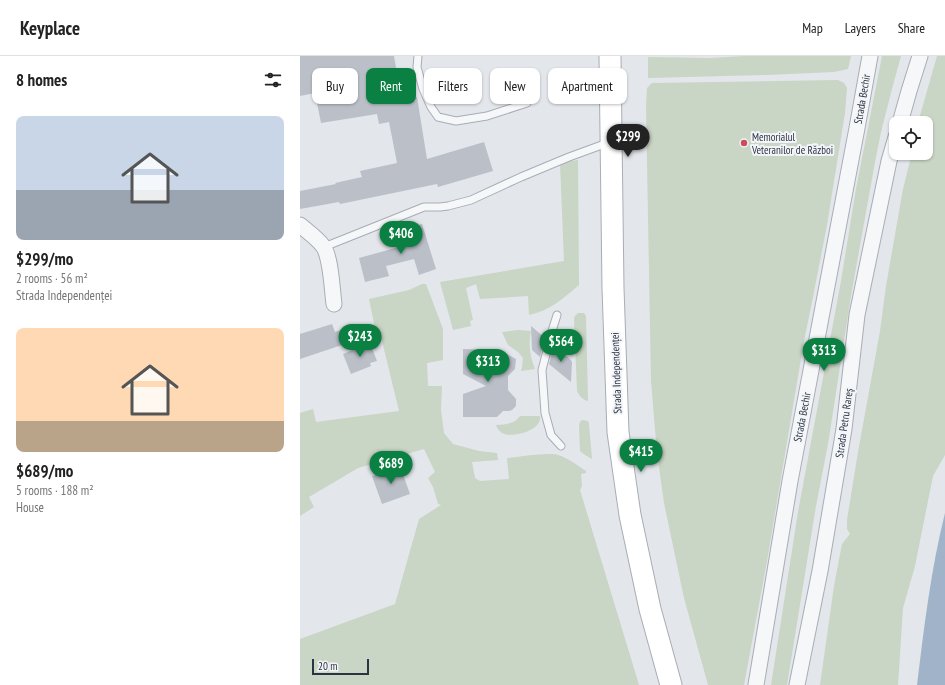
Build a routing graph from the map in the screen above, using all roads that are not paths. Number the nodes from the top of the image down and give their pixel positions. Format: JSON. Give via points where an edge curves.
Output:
{"nodes":[{"id":1,"x":418,"y":56,"type":"edge"},
{"id":2,"x":610,"y":56,"type":"edge"},
{"id":3,"x":870,"y":56,"type":"edge"},
{"id":4,"x":920,"y":56,"type":"edge"},
{"id":5,"x":524,"y":104,"type":"edge"},
{"id":6,"x":902,"y":116,"type":"edge"},
{"id":7,"x":612,"y":142,"type":"junction"},
{"id":8,"x":889,"y":160,"type":"edge"},
{"id":9,"x":300,"y":226,"type":"edge"},
{"id":10,"x":324,"y":247,"type":"junction"},
{"id":11,"x":334,"y":304,"type":"dead end"},
{"id":12,"x":557,"y":315,"type":"dead end"},
{"id":13,"x":561,"y":446,"type":"dead end"},
{"id":14,"x":671,"y":685,"type":"edge"},
{"id":15,"x":756,"y":685,"type":"edge"},
{"id":16,"x":797,"y":685,"type":"edge"}],
"edges":[{"from":1,"to":5,"type":"lane","via":[[417,67],[423,90],[438,117],[456,121],[487,116]]},
{"from":2,"to":7,"type":"main road","name":"Strada Independenței"},
{"from":3,"to":15,"type":"street","name":"Strada Bechir","via":[[790,481]]},
{"from":4,"to":6,"type":"street"},
{"from":7,"to":10,"type":"lane","via":[[569,157],[471,200],[448,206],[424,207]]},
{"from":7,"to":14,"type":"main road","name":"Strada Independenței","via":[[618,432],[630,515],[650,609]]},
{"from":8,"to":16,"type":"street","name":"Strada Petru Rareș","via":[[857,316],[841,444],[820,571]]},
{"from":9,"to":10,"type":"street"},
{"from":10,"to":11,"type":"street"},
{"from":12,"to":13,"type":"lane","via":[[542,370],[545,413],[551,435]]}]}
